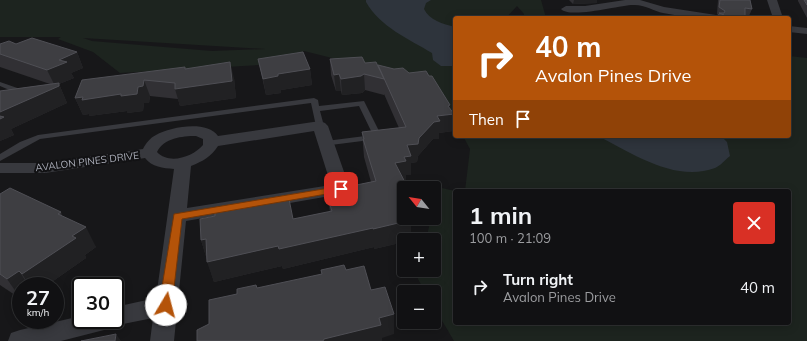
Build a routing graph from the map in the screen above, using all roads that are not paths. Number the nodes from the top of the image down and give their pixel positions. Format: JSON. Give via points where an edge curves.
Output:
{"nodes":[{"id":1,"x":772,"y":0,"type":"edge"},
{"id":2,"x":631,"y":1,"type":"edge"},
{"id":3,"x":566,"y":9,"type":"dead end"},
{"id":4,"x":703,"y":16,"type":"edge"},
{"id":5,"x":777,"y":16,"type":"edge"},
{"id":6,"x":791,"y":29,"type":"edge"},
{"id":7,"x":807,"y":31,"type":"edge"},
{"id":8,"x":0,"y":84,"type":"edge"},
{"id":9,"x":0,"y":100,"type":"edge"},
{"id":10,"x":318,"y":117,"type":"junction"},
{"id":11,"x":212,"y":142,"type":"junction"},
{"id":12,"x":326,"y":144,"type":"junction"},
{"id":13,"x":149,"y":153,"type":"junction"},
{"id":14,"x":0,"y":158,"type":"edge"},
{"id":15,"x":183,"y":163,"type":"junction"},
{"id":16,"x":0,"y":168,"type":"edge"},
{"id":17,"x":178,"y":216,"type":"junction"},
{"id":18,"x":166,"y":305,"type":"junction"},
{"id":19,"x":124,"y":315,"type":"edge"},
{"id":20,"x":72,"y":328,"type":"edge"},
{"id":21,"x":20,"y":341,"type":"edge"},
{"id":22,"x":162,"y":341,"type":"edge"}],
"edges":[{"from":1,"to":5,"type":"street"},
{"from":2,"to":3,"type":"street","via":[[585,9]]},
{"from":2,"to":4,"type":"street","via":[[663,10]]},
{"from":6,"to":7,"type":"street"},
{"from":8,"to":9,"type":"lane","via":[[20,92]]},
{"from":10,"to":11,"type":"street"},
{"from":10,"to":12,"type":"street"},
{"from":10,"to":12,"type":"lane","via":[[361,103],[378,137]]},
{"from":10,"to":14,"type":"lane","via":[[314,100],[38,138]]},
{"from":11,"to":13,"type":"street","via":[[211,137],[199,131],[181,132],[159,140]]},
{"from":11,"to":15,"type":"street","via":[[207,152]]},
{"from":12,"to":17,"type":"street","via":[[341,189]]},
{"from":13,"to":15,"type":"street","via":[[156,162]]},
{"from":13,"to":16,"type":"street","name":"AVALON PINES DRIVE","via":[[45,168]]},
{"from":15,"to":17,"type":"street"},
{"from":17,"to":18,"type":"street"},
{"from":18,"to":19,"type":"street"},
{"from":18,"to":22,"type":"street"},
{"from":20,"to":21,"type":"street"}]}
